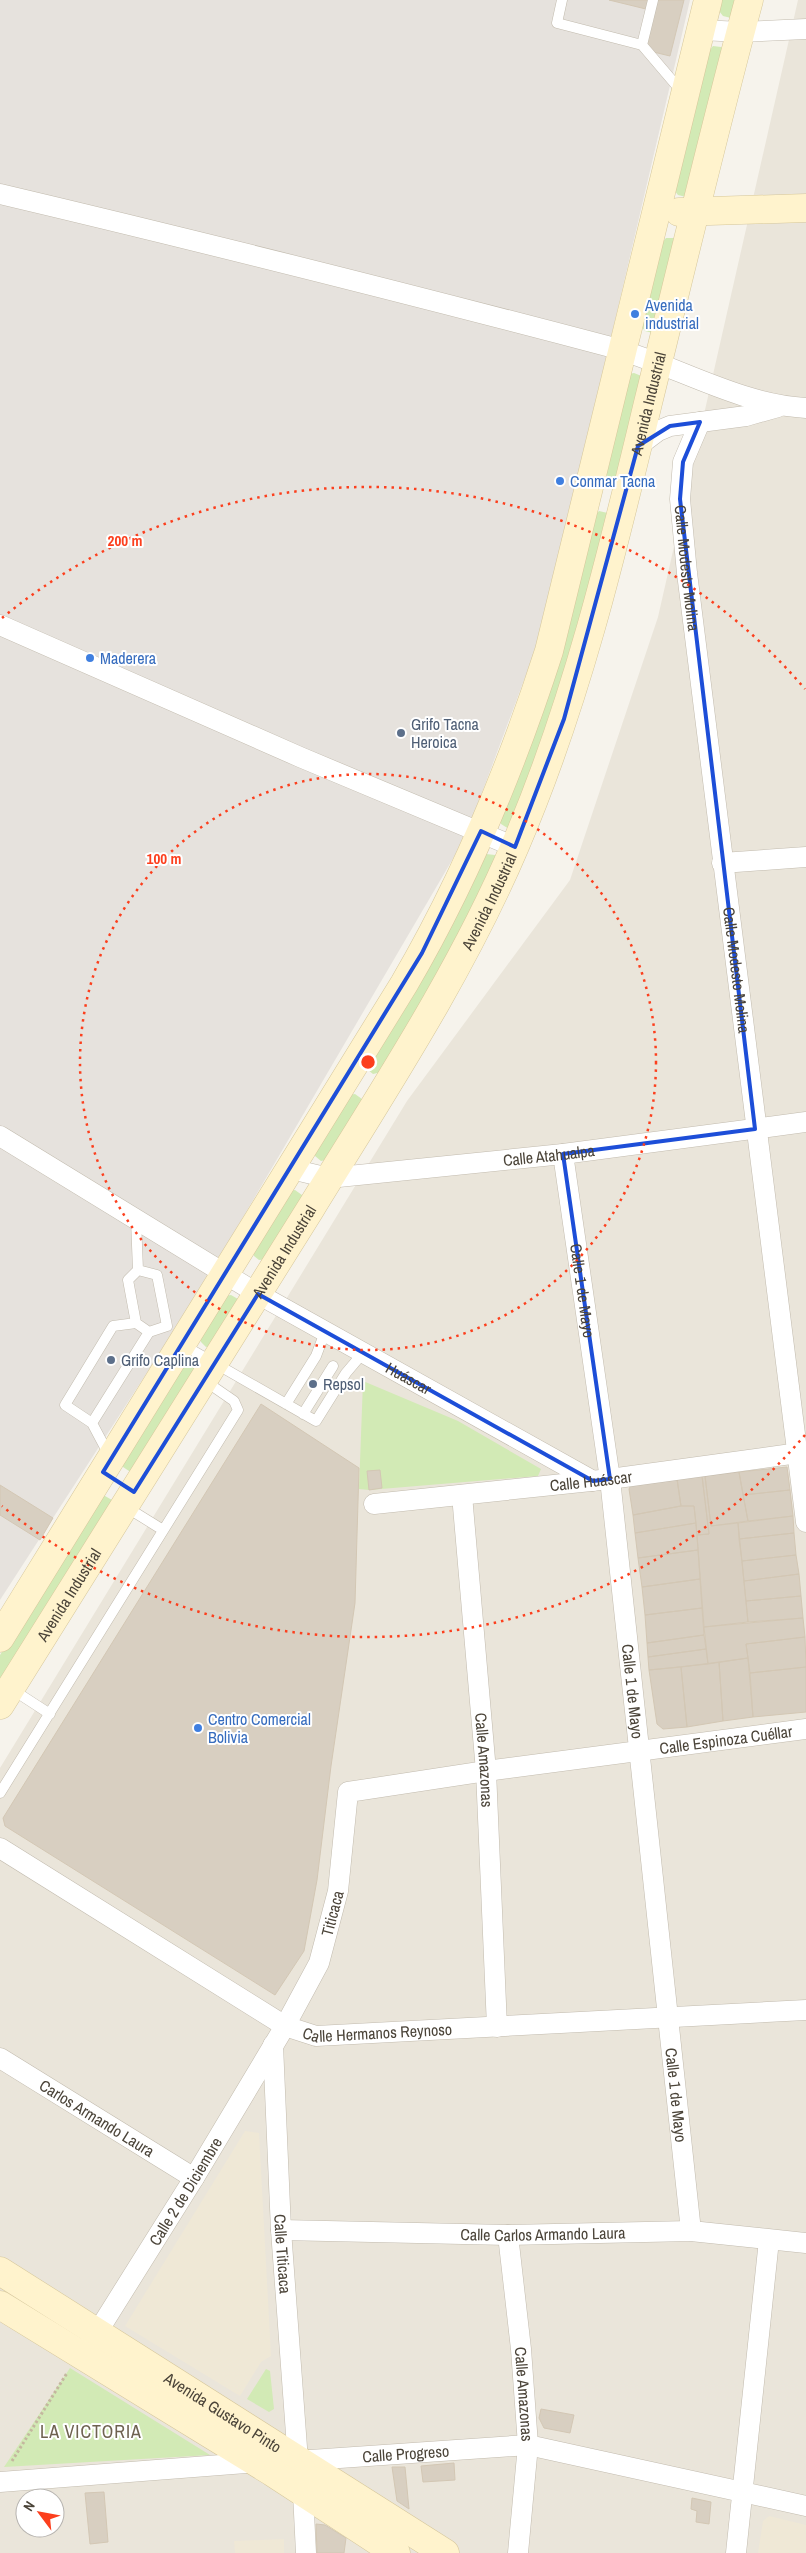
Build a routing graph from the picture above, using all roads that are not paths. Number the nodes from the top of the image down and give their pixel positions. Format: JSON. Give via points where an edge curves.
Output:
{"nodes":[{"id":1,"x":562,"y":0,"type":"edge"},
{"id":2,"x":653,"y":0,"type":"edge"},
{"id":3,"x":708,"y":0,"type":"edge"},
{"id":4,"x":749,"y":0,"type":"edge"},
{"id":5,"x":806,"y":29,"type":"edge"},
{"id":6,"x":701,"y":30,"type":"junction"},
{"id":7,"x":741,"y":32,"type":"junction"},
{"id":8,"x":642,"y":45,"type":"junction"},
{"id":9,"x":685,"y":96,"type":"junction"},
{"id":10,"x":0,"y":194,"type":"edge"},
{"id":11,"x":806,"y":208,"type":"edge"},
{"id":12,"x":658,"y":212,"type":"junction"},
{"id":13,"x":696,"y":212,"type":"junction"},
{"id":14,"x":622,"y":350,"type":"junction"},
{"id":15,"x":658,"y":363,"type":"junction"},
{"id":16,"x":780,"y":406,"type":"junction"},
{"id":17,"x":806,"y":408,"type":"edge"},
{"id":18,"x":700,"y":422,"type":"junction"},
{"id":19,"x":638,"y":446,"type":"junction"},
{"id":20,"x":588,"y":490,"type":"junction"},
{"id":21,"x":625,"y":499,"type":"junction"},
{"id":22,"x":0,"y":625,"type":"edge"},
{"id":23,"x":481,"y":831,"type":"junction"},
{"id":24,"x":515,"y":847,"type":"junction"},
{"id":25,"x":806,"y":857,"type":"edge"},
{"id":26,"x":722,"y":863,"type":"junction"},
{"id":27,"x":347,"y":1076,"type":"junction"},
{"id":28,"x":379,"y":1096,"type":"junction"},
{"id":29,"x":806,"y":1122,"type":"edge"},
{"id":30,"x":755,"y":1129,"type":"junction"},
{"id":31,"x":0,"y":1136,"type":"edge"},
{"id":32,"x":562,"y":1154,"type":"junction"},
{"id":33,"x":291,"y":1169,"type":"junction"},
{"id":34,"x":329,"y":1178,"type":"junction"},
{"id":35,"x":136,"y":1220,"type":"junction"},
{"id":36,"x":138,"y":1270,"type":"junction"},
{"id":37,"x":226,"y":1275,"type":"junction"},
{"id":38,"x":258,"y":1294,"type":"junction"},
{"id":39,"x":136,"y":1323,"type":"junction"},
{"id":40,"x":149,"y":1332,"type":"junction"},
{"id":41,"x":325,"y":1332,"type":"junction"},
{"id":42,"x":183,"y":1344,"type":"junction"},
{"id":43,"x":363,"y":1353,"type":"junction"},
{"id":44,"x":316,"y":1356,"type":"junction"},
{"id":45,"x":333,"y":1366,"type":"junction"},
{"id":46,"x":209,"y":1372,"type":"junction"},
{"id":47,"x":346,"y":1373,"type":"junction"},
{"id":48,"x":286,"y":1404,"type":"junction"},
{"id":49,"x":303,"y":1414,"type":"junction"},
{"id":50,"x":92,"y":1423,"type":"junction"},
{"id":51,"x":802,"y":1453,"type":"edge"},
{"id":52,"x":107,"y":1466,"type":"junction"},
{"id":53,"x":602,"y":1480,"type":"junction"},
{"id":54,"x":462,"y":1495,"type":"junction"},
{"id":55,"x":129,"y":1499,"type":"junction"},
{"id":56,"x":374,"y":1504,"type":"dead end"},
{"id":57,"x":806,"y":1522,"type":"edge"},
{"id":58,"x":164,"y":1530,"type":"junction"},
{"id":59,"x":0,"y":1638,"type":"edge"},
{"id":60,"x":5,"y":1696,"type":"edge"},
{"id":61,"x":50,"y":1714,"type":"junction"},
{"id":62,"x":806,"y":1729,"type":"edge"},
{"id":63,"x":640,"y":1752,"type":"junction"},
{"id":64,"x":486,"y":1771,"type":"junction"},
{"id":65,"x":348,"y":1792,"type":"joint"},
{"id":66,"x":0,"y":1793,"type":"edge"},
{"id":67,"x":0,"y":1848,"type":"edge"},
{"id":68,"x":806,"y":2010,"type":"edge"},
{"id":69,"x":669,"y":2017,"type":"junction"},
{"id":70,"x":285,"y":2026,"type":"junction"},
{"id":71,"x":497,"y":2027,"type":"junction"},
{"id":72,"x":273,"y":2045,"type":"junction"},
{"id":73,"x":0,"y":2058,"type":"edge"},
{"id":74,"x":194,"y":2178,"type":"junction"},
{"id":75,"x":281,"y":2230,"type":"junction"},
{"id":76,"x":691,"y":2231,"type":"junction"},
{"id":77,"x":508,"y":2235,"type":"junction"},
{"id":78,"x":769,"y":2240,"type":"junction"},
{"id":79,"x":806,"y":2243,"type":"edge"},
{"id":80,"x":0,"y":2271,"type":"edge"},
{"id":81,"x":0,"y":2305,"type":"edge"},
{"id":82,"x":97,"y":2333,"type":"junction"},
{"id":83,"x":81,"y":2355,"type":"junction"},
{"id":84,"x":528,"y":2445,"type":"junction"},
{"id":85,"x":298,"y":2461,"type":"junction"},
{"id":86,"x":256,"y":2463,"type":"junction"},
{"id":87,"x":0,"y":2482,"type":"edge"},
{"id":88,"x":743,"y":2491,"type":"junction"},
{"id":89,"x":303,"y":2493,"type":"junction"},
{"id":90,"x":806,"y":2506,"type":"edge"},
{"id":91,"x":306,"y":2553,"type":"edge"},
{"id":92,"x":396,"y":2553,"type":"edge"},
{"id":93,"x":445,"y":2553,"type":"edge"},
{"id":94,"x":518,"y":2553,"type":"edge"},
{"id":95,"x":736,"y":2553,"type":"edge"}],
"edges":[{"from":1,"to":8,"type":"lane","via":[[557,23]]},
{"from":2,"to":8,"type":"lane"},
{"from":3,"to":6,"type":"main road"},
{"from":4,"to":7,"type":"main road","name":"Avenida Industrial"},
{"from":5,"to":7,"type":"street"},
{"from":6,"to":7,"type":"street"},
{"from":6,"to":9,"type":"main road"},
{"from":7,"to":13,"type":"main road","name":"Avenida Industrial"},
{"from":8,"to":9,"type":"lane"},
{"from":9,"to":12,"type":"main road"},
{"from":10,"to":14,"type":"street","via":[[141,226]]},
{"from":11,"to":13,"type":"main road"},
{"from":12,"to":13,"type":"main road"},
{"from":12,"to":14,"type":"main road"},
{"from":13,"to":15,"type":"main road","name":"Avenida Industrial"},
{"from":14,"to":15,"type":"street"},
{"from":14,"to":20,"type":"main road"},
{"from":15,"to":16,"type":"street","via":[[754,400]]},
{"from":15,"to":19,"type":"main road","name":"Avenida Industrial"},
{"from":16,"to":17,"type":"street"},
{"from":16,"to":18,"type":"street","via":[[746,416]]},
{"from":18,"to":19,"type":"street","via":[[670,426]]},
{"from":18,"to":26,"type":"street","name":"Calle Modesto Molina","via":[[683,462],[680,499]]},
{"from":19,"to":21,"type":"main road","name":"Avenida Industrial"},
{"from":20,"to":21,"type":"main road"},
{"from":20,"to":23,"type":"main road","via":[[549,651],[529,714]]},
{"from":21,"to":24,"type":"main road","name":"Avenida Industrial","via":[[564,719]]},
{"from":22,"to":23,"type":"street","via":[[300,757]]},
{"from":23,"to":24,"type":"street"},
{"from":23,"to":27,"type":"main road","via":[[422,953]]},
{"from":24,"to":28,"type":"main road","name":"Avenida Industrial","via":[[458,962]]},
{"from":25,"to":26,"type":"street"},
{"from":26,"to":30,"type":"street","name":"Calle Modesto Molina"},
{"from":27,"to":28,"type":"main road"},
{"from":27,"to":33,"type":"main road"},
{"from":28,"to":34,"type":"main road","name":"Avenida Industrial"},
{"from":29,"to":30,"type":"street","name":"Calle Atahualpa"},
{"from":30,"to":32,"type":"street","name":"Calle Atahualpa"},
{"from":30,"to":51,"type":"street","name":"Calle Modesto Molina"},
{"from":31,"to":35,"type":"street","name":"Huáscar"},
{"from":32,"to":34,"type":"street","name":"Calle Atahualpa"},
{"from":32,"to":53,"type":"street","name":"Calle 1 de Mayo"},
{"from":33,"to":34,"type":"street","name":"Calle Atahualpa"},
{"from":33,"to":37,"type":"main road"},
{"from":34,"to":38,"type":"main road","name":"Avenida Industrial"},
{"from":35,"to":36,"type":"lane"},
{"from":35,"to":37,"type":"street","name":"Huáscar"},
{"from":36,"to":39,"type":"lane","via":[[128,1280]]},
{"from":36,"to":40,"type":"lane","via":[[157,1275],[167,1326]]},
{"from":37,"to":38,"type":"street","name":"Huáscar"},
{"from":37,"to":42,"type":"main road"},
{"from":38,"to":41,"type":"street","name":"Huáscar"},
{"from":38,"to":46,"type":"main road","name":"Avenida Industrial"},
{"from":39,"to":40,"type":"lane"},
{"from":39,"to":50,"type":"lane","via":[[113,1326],[65,1405]]},
{"from":40,"to":50,"type":"lane"},
{"from":41,"to":43,"type":"street","name":"Huáscar"},
{"from":41,"to":44,"type":"lane"},
{"from":42,"to":46,"type":"lane"},
{"from":42,"to":52,"type":"main road"},
{"from":43,"to":47,"type":"lane"},
{"from":43,"to":53,"type":"street","name":"Huáscar"},
{"from":44,"to":45,"type":"lane"},
{"from":44,"to":48,"type":"lane"},
{"from":45,"to":47,"type":"lane"},
{"from":45,"to":49,"type":"lane"},
{"from":46,"to":48,"type":"lane"},
{"from":46,"to":55,"type":"main road","name":"Avenida Industrial"},
{"from":46,"to":58,"type":"lane","via":[[238,1410]]},
{"from":47,"to":49,"type":"lane","via":[[316,1421]]},
{"from":48,"to":49,"type":"lane"},
{"from":50,"to":52,"type":"lane"},
{"from":51,"to":53,"type":"street","name":"Calle Huáscar"},
{"from":51,"to":57,"type":"street","name":"Calle Modesto Molina"},
{"from":52,"to":55,"type":"main road"},
{"from":52,"to":59,"type":"main road"},
{"from":53,"to":54,"type":"street","name":"Calle Huáscar"},
{"from":53,"to":63,"type":"street","name":"Calle 1 de Mayo"},
{"from":54,"to":56,"type":"street","name":"Calle Huáscar"},
{"from":54,"to":64,"type":"street","name":"Calle Amazonas"},
{"from":55,"to":58,"type":"lane"},
{"from":55,"to":60,"type":"main road","name":"Avenida Industrial"},
{"from":58,"to":61,"type":"lane"},
{"from":60,"to":61,"type":"lane"},
{"from":61,"to":66,"type":"lane"},
{"from":62,"to":63,"type":"street","name":"Calle Espinoza Cuéllar"},
{"from":63,"to":64,"type":"street","name":"Calle Espinoza Cuéllar"},
{"from":63,"to":69,"type":"street","name":"Calle 1 de Mayo"},
{"from":64,"to":65,"type":"street","name":"Calle Espinoza Cuéllar"},
{"from":64,"to":71,"type":"street","name":"Calle Amazonas"},
{"from":65,"to":70,"type":"street","name":"Titicaca","via":[[338,1890],[319,1963]]},
{"from":67,"to":70,"type":"street","name":"Calle Hermanos Reynoso"},
{"from":68,"to":69,"type":"street","name":"Calle Hermanos Reynoso"},
{"from":69,"to":71,"type":"street","name":"Calle Hermanos Reynoso"},
{"from":69,"to":76,"type":"street","name":"Calle 1 de Mayo"},
{"from":70,"to":71,"type":"street","name":"Calle Hermanos Reynoso","via":[[316,2036]]},
{"from":70,"to":72,"type":"street","name":"Calle 2 de Diciembre"},
{"from":72,"to":74,"type":"street","name":"Calle 2 de Diciembre"},
{"from":72,"to":75,"type":"street","name":"Calle Titicaca"},
{"from":73,"to":74,"type":"street","name":"Carlos Armando Laura"},
{"from":74,"to":82,"type":"street","name":"Calle 2 de Diciembre"},
{"from":75,"to":77,"type":"street","name":"Calle Carlos Armando Laura"},
{"from":75,"to":85,"type":"street","name":"Calle Titicaca"},
{"from":76,"to":77,"type":"street","name":"Calle Carlos Armando Laura"},
{"from":76,"to":78,"type":"street","name":"Calle Carlos Armando Laura"},
{"from":77,"to":84,"type":"street","name":"Calle Amazonas"},
{"from":78,"to":79,"type":"street","name":"Calle Carlos Armando Laura"},
{"from":78,"to":88,"type":"street"},
{"from":80,"to":82,"type":"main road","name":"Avenida Gustavo Pinto"},
{"from":81,"to":83,"type":"main road","name":"Avenida Gustavo Pinto"},
{"from":82,"to":83,"type":"street","name":"Calle 2 de Diciembre"},
{"from":82,"to":85,"type":"main road","name":"Avenida Gustavo Pinto"},
{"from":83,"to":86,"type":"main road","name":"Avenida Gustavo Pinto"},
{"from":84,"to":85,"type":"street","name":"Calle Progreso"},
{"from":84,"to":88,"type":"street","name":"Calle Progreso"},
{"from":84,"to":94,"type":"street","name":"Calle Amazonas"},
{"from":85,"to":86,"type":"street","name":"Calle Progreso"},
{"from":85,"to":93,"type":"main road","name":"Avenida Gustavo Pinto"},
{"from":86,"to":87,"type":"street","name":"Calle Progreso"},
{"from":86,"to":89,"type":"main road","name":"Avenida Gustavo Pinto"},
{"from":88,"to":90,"type":"street","name":"Calle Progreso"},
{"from":88,"to":95,"type":"street"},
{"from":89,"to":91,"type":"street"},
{"from":89,"to":92,"type":"main road","name":"Avenida Gustavo Pinto"}]}
